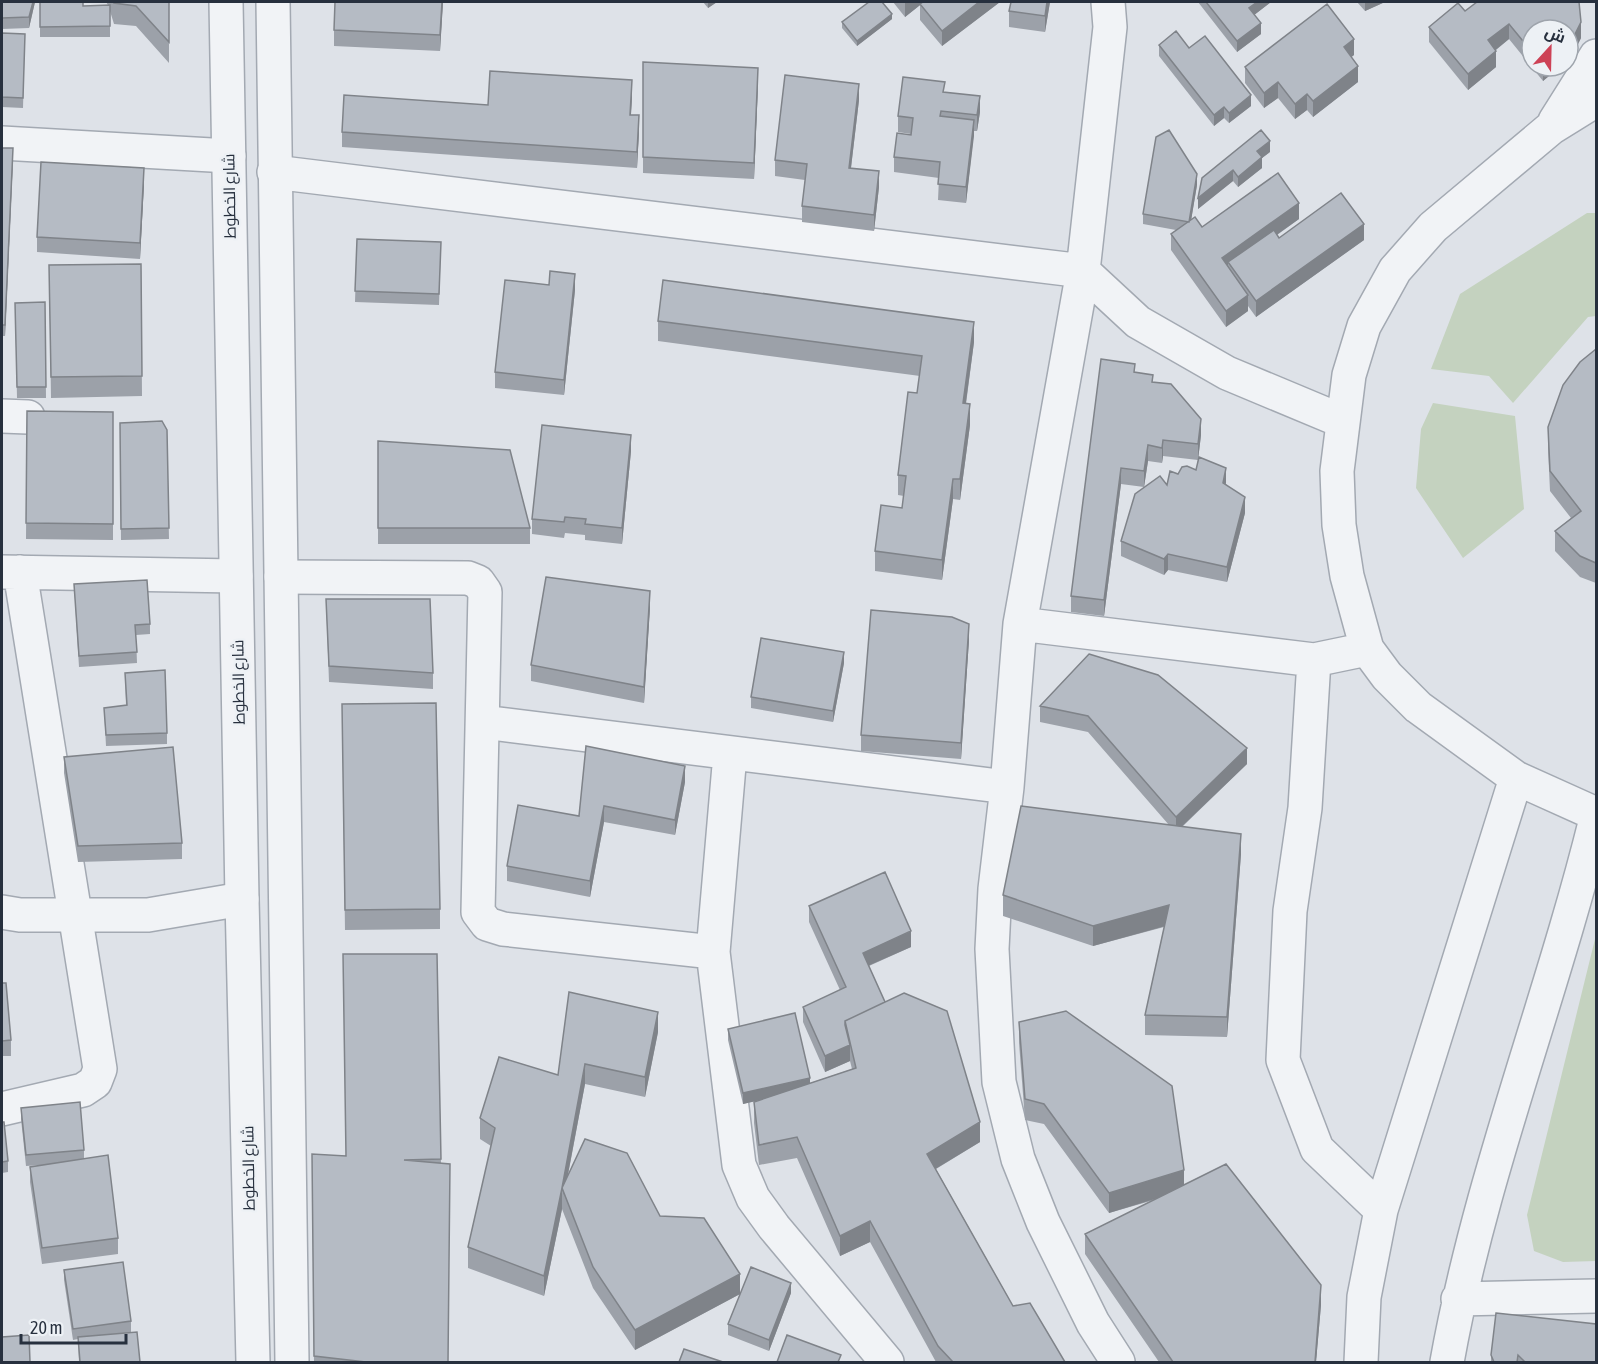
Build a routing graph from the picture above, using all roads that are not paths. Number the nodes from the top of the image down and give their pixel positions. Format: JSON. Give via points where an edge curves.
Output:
{"nodes":[{"id":1,"x":226,"y":2,"type":"edge"},
{"id":2,"x":273,"y":2,"type":"edge"},
{"id":3,"x":1112,"y":10,"type":"edge"},
{"id":4,"x":1596,"y":56,"type":"edge"},
{"id":5,"x":1596,"y":100,"type":"edge"},
{"id":6,"x":1551,"y":128,"type":"junction"},
{"id":7,"x":2,"y":142,"type":"edge"},
{"id":8,"x":229,"y":156,"type":"junction"},
{"id":9,"x":274,"y":172,"type":"junction"},
{"id":10,"x":1083,"y":271,"type":"junction"},
{"id":11,"x":1342,"y":422,"type":"junction"},
{"id":12,"x":11,"y":572,"type":"edge"},
{"id":13,"x":236,"y":576,"type":"junction"},
{"id":14,"x":281,"y":577,"type":"junction"},
{"id":15,"x":1020,"y":624,"type":"junction"},
{"id":16,"x":1366,"y":649,"type":"junction"},
{"id":17,"x":1314,"y":660,"type":"junction"},
{"id":18,"x":483,"y":722,"type":"junction"},
{"id":19,"x":730,"y":754,"type":"junction"},
{"id":20,"x":1516,"y":778,"type":"junction"},
{"id":21,"x":1007,"y":787,"type":"junction"},
{"id":22,"x":1596,"y":817,"type":"edge"},
{"id":23,"x":242,"y":899,"type":"junction"},
{"id":24,"x":2,"y":912,"type":"edge"},
{"id":25,"x":74,"y":915,"type":"junction"},
{"id":26,"x":713,"y":952,"type":"junction"},
{"id":27,"x":2,"y":1109,"type":"edge"},
{"id":28,"x":1381,"y":1209,"type":"junction"},
{"id":29,"x":1596,"y":1296,"type":"edge"},
{"id":30,"x":1458,"y":1299,"type":"junction"},
{"id":31,"x":253,"y":1362,"type":"edge"},
{"id":32,"x":292,"y":1362,"type":"edge"},
{"id":33,"x":887,"y":1362,"type":"edge"},
{"id":34,"x":1118,"y":1362,"type":"edge"},
{"id":35,"x":1361,"y":1362,"type":"edge"},
{"id":36,"x":1447,"y":1362,"type":"edge"}],
"edges":[{"from":1,"to":8,"type":"street","name":"شارع الخطوط"},
{"from":2,"to":9,"type":"street"},
{"from":3,"to":10,"type":"street"},
{"from":4,"to":6,"type":"street"},
{"from":5,"to":6,"type":"street"},
{"from":6,"to":11,"type":"street","via":[[1433,227],[1395,270],[1364,326],[1349,375]]},
{"from":7,"to":8,"type":"street"},
{"from":8,"to":13,"type":"street","name":"شارع الخطوط"},
{"from":9,"to":10,"type":"street"},
{"from":9,"to":14,"type":"street"},
{"from":10,"to":11,"type":"street","via":[[1138,322],[1227,374]]},
{"from":10,"to":15,"type":"street"},
{"from":11,"to":16,"type":"street","via":[[1337,471],[1340,525],[1347,576]]},
{"from":12,"to":13,"type":"street"},
{"from":12,"to":25,"type":"street"},
{"from":13,"to":23,"type":"street","name":"شارع الخطوط"},
{"from":14,"to":18,"type":"street","via":[[468,578],[478,582],[484,592]]},
{"from":14,"to":32,"type":"street"},
{"from":15,"to":17,"type":"street"},
{"from":15,"to":21,"type":"street"},
{"from":16,"to":17,"type":"street"},
{"from":16,"to":20,"type":"street","via":[[1418,707]]},
{"from":17,"to":28,"type":"street","via":[[1305,808],[1290,911],[1283,1060],[1317,1149]]},
{"from":18,"to":19,"type":"street"},
{"from":18,"to":26,"type":"street","via":[[478,912],[487,924]]},
{"from":19,"to":21,"type":"street"},
{"from":19,"to":26,"type":"street"},
{"from":20,"to":22,"type":"street"},
{"from":20,"to":28,"type":"street"},
{"from":21,"to":34,"type":"street","via":[[992,949],[999,1082],[1018,1159],[1043,1222],[1093,1323]]},
{"from":22,"to":30,"type":"street"},
{"from":23,"to":25,"type":"street","via":[[148,915]]},
{"from":23,"to":31,"type":"street","name":"شارع الخطوط"},
{"from":24,"to":25,"type":"street"},
{"from":25,"to":27,"type":"street","via":[[100,1069],[95,1082],[83,1090]]},
{"from":26,"to":33,"type":"street","via":[[739,1166],[753,1198],[774,1227]]},
{"from":28,"to":35,"type":"street","via":[[1364,1298]]},
{"from":29,"to":30,"type":"street"},
{"from":30,"to":36,"type":"street"}]}
